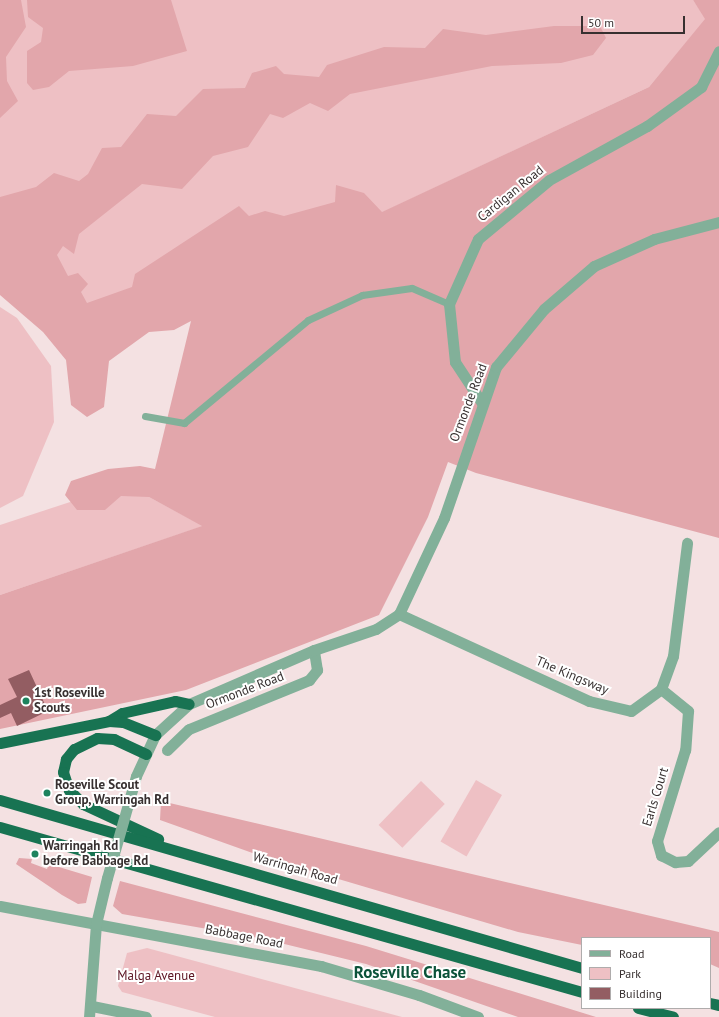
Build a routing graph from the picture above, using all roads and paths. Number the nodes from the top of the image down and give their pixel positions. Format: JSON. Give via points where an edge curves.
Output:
{"nodes":[{"id":1,"x":719,"y":51,"type":"edge"},
{"id":2,"x":719,"y":222,"type":"edge"},
{"id":3,"x":449,"y":304,"type":"junction"},
{"id":4,"x":482,"y":403,"type":"junction"},
{"id":5,"x":145,"y":416,"type":"dead end"},
{"id":6,"x":687,"y":543,"type":"dead end"},
{"id":7,"x":399,"y":614,"type":"junction"},
{"id":8,"x":314,"y":650,"type":"junction"},
{"id":9,"x":661,"y":689,"type":"junction"},
{"id":10,"x":190,"y":704,"type":"junction"},
{"id":11,"x":109,"y":721,"type":"junction"},
{"id":12,"x":156,"y":735,"type":"junction"},
{"id":13,"x":0,"y":743,"type":"edge"},
{"id":14,"x":167,"y":750,"type":"dead end"},
{"id":15,"x":146,"y":754,"type":"junction"},
{"id":16,"x":0,"y":800,"type":"edge"},
{"id":17,"x":0,"y":827,"type":"edge"},
{"id":18,"x":719,"y":832,"type":"edge"},
{"id":19,"x":193,"y":854,"type":"junction"},
{"id":20,"x":0,"y":906,"type":"edge"},
{"id":21,"x":96,"y":924,"type":"junction"},
{"id":22,"x":581,"y":968,"type":"edge"},
{"id":23,"x":581,"y":992,"type":"edge"},
{"id":24,"x":642,"y":1009,"type":"edge"},
{"id":25,"x":91,"y":1012,"type":"edge"},
{"id":26,"x":146,"y":1017,"type":"edge"},
{"id":27,"x":478,"y":1017,"type":"edge"},
{"id":28,"x":674,"y":1017,"type":"edge"}],
"edges":[{"from":1,"to":3,"type":"street","name":"Cardigan Road","via":[[701,87],[647,126],[549,180],[478,239]]},
{"from":2,"to":4,"type":"street","name":"Ormonde Road","via":[[654,239],[594,266],[544,309],[496,367]]},
{"from":3,"to":4,"type":"street","name":"Cardigan Road","via":[[455,362]]},
{"from":3,"to":5,"type":"lane","via":[[412,288],[362,295],[308,320],[184,423]]},
{"from":4,"to":7,"type":"street","name":"Ormonde Road","via":[[444,518]]},
{"from":6,"to":9,"type":"street","via":[[673,656]]},
{"from":7,"to":8,"type":"street","name":"Ormonde Road","via":[[376,629]]},
{"from":7,"to":9,"type":"street","name":"The Kingsway","via":[[589,702],[631,711]]},
{"from":8,"to":10,"type":"street","name":"Ormonde Road"},
{"from":8,"to":14,"type":"street","name":"Ormonde Road","via":[[317,670],[309,680],[189,729]]},
{"from":9,"to":18,"type":"street","name":"Earls Court","via":[[688,711],[685,750],[656,841],[661,855],[675,862],[688,861]]},
{"from":10,"to":11,"type":"highway","via":[[175,701],[122,713]]},
{"from":10,"to":12,"type":"street","name":"Ormonde Road"},
{"from":11,"to":12,"type":"highway","via":[[123,722]]},
{"from":11,"to":13,"type":"highway"},
{"from":12,"to":15,"type":"street"},
{"from":15,"to":19,"type":"highway","via":[[114,739],[89,741],[74,748],[66,759],[63,772],[75,798],[84,804]]},
{"from":15,"to":21,"type":"street","bridge":true,"via":[[136,776]]},
{"from":16,"to":19,"type":"highway","name":"Warringah Road"},
{"from":17,"to":23,"type":"highway"},
{"from":19,"to":22,"type":"highway","name":"Warringah Road"},
{"from":20,"to":21,"type":"street","name":"Babbage Road"},
{"from":21,"to":25,"type":"street"},
{"from":21,"to":27,"type":"street","name":"Babbage Road","via":[[321,966],[412,993]]},
{"from":24,"to":28,"type":"highway"},
{"from":25,"to":26,"type":"street"}]}
